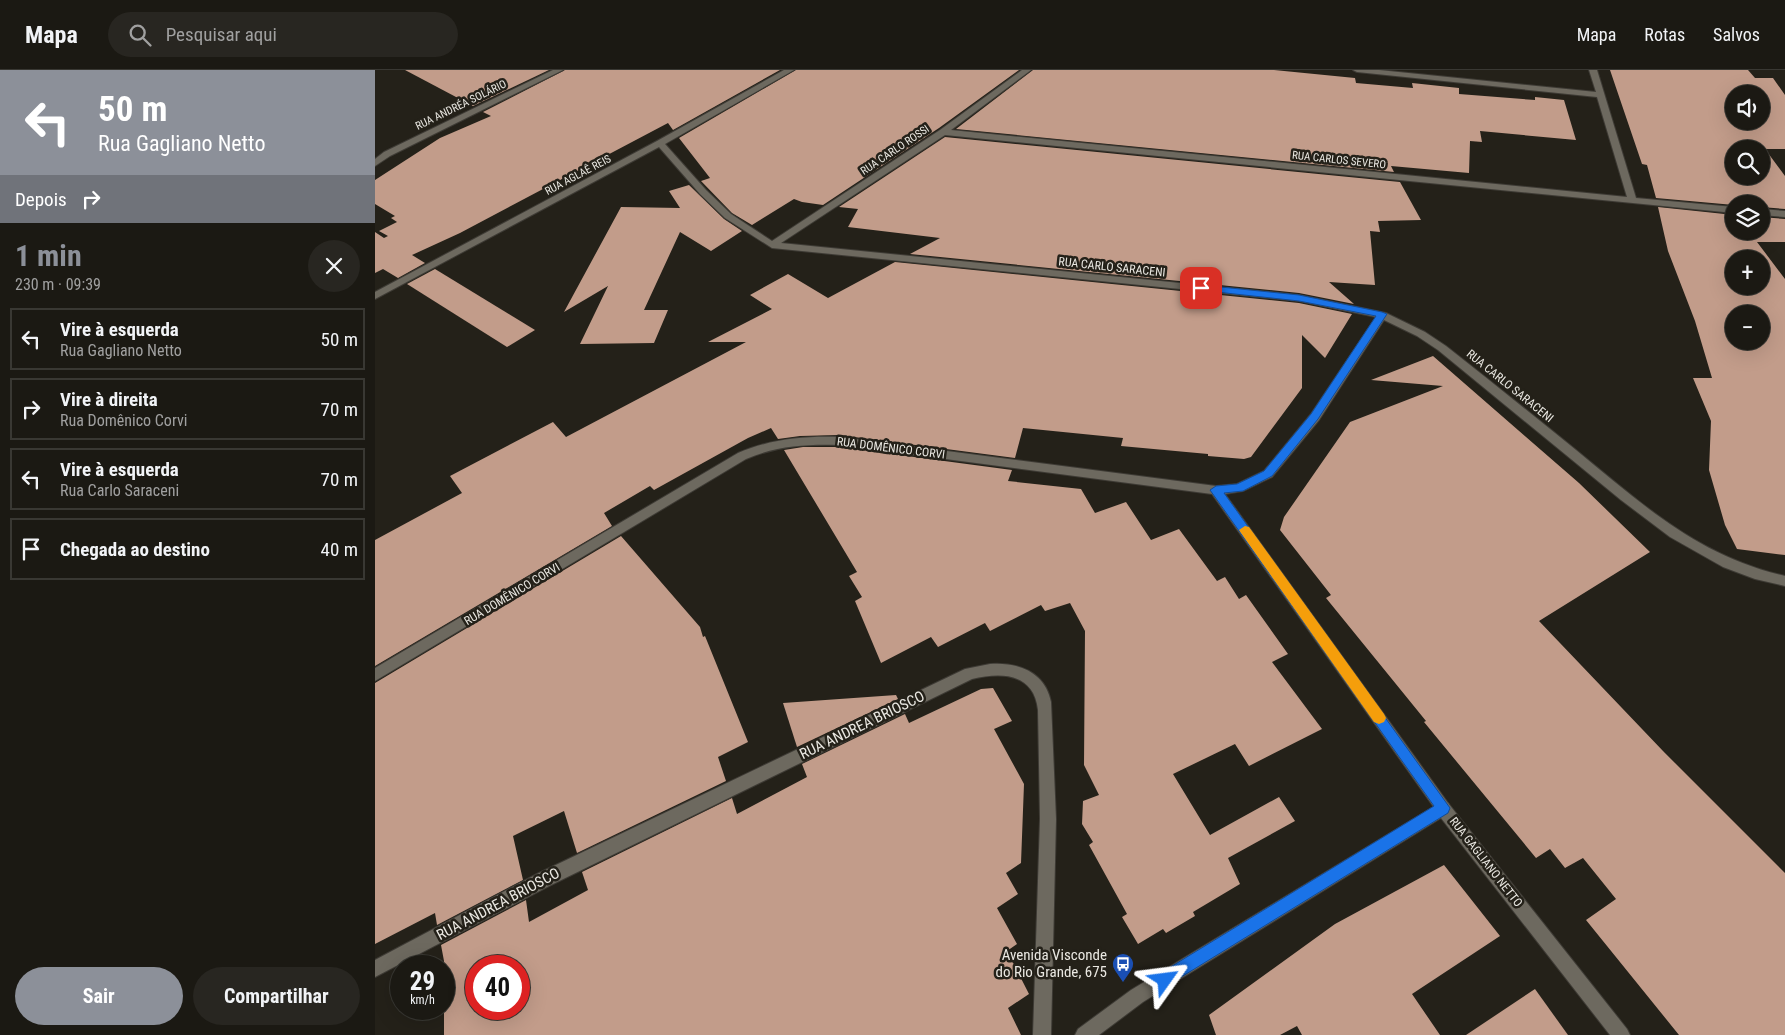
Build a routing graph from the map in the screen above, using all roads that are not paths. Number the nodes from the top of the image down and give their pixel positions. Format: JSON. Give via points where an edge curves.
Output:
{"nodes":[{"id":1,"x":559,"y":70,"type":"edge"},
{"id":2,"x":790,"y":70,"type":"edge"},
{"id":3,"x":1027,"y":70,"type":"edge"},
{"id":4,"x":1357,"y":70,"type":"edge"},
{"id":5,"x":1593,"y":70,"type":"edge"},
{"id":6,"x":1600,"y":94,"type":"junction"},
{"id":7,"x":943,"y":132,"type":"junction"},
{"id":8,"x":660,"y":143,"type":"junction"},
{"id":9,"x":387,"y":154,"type":"junction"},
{"id":10,"x":375,"y":158,"type":"edge"},
{"id":11,"x":375,"y":163,"type":"edge"},
{"id":12,"x":1632,"y":200,"type":"junction"},
{"id":13,"x":1725,"y":209,"type":"edge"},
{"id":14,"x":1782,"y":214,"type":"edge"},
{"id":15,"x":1785,"y":222,"type":"edge"},
{"id":16,"x":772,"y":245,"type":"junction"},
{"id":17,"x":375,"y":296,"type":"edge"},
{"id":18,"x":1382,"y":314,"type":"junction"},
{"id":19,"x":1216,"y":490,"type":"junction"},
{"id":20,"x":1785,"y":581,"type":"edge"},
{"id":21,"x":375,"y":676,"type":"edge"},
{"id":22,"x":1443,"y":808,"type":"junction"},
{"id":23,"x":375,"y":969,"type":"edge"},
{"id":24,"x":1042,"y":1035,"type":"edge"},
{"id":25,"x":1084,"y":1035,"type":"edge"},
{"id":26,"x":1621,"y":1035,"type":"edge"}],
"edges":[{"from":1,"to":9,"type":"street","name":"RUA ANDRÉA SOLÁRIO"},
{"from":2,"to":8,"type":"street","name":"RUA AGLAÊ REIS"},
{"from":3,"to":7,"type":"street","name":"RUA CARLO ROSSI"},
{"from":4,"to":6,"type":"street"},
{"from":5,"to":6,"type":"street"},
{"from":6,"to":12,"type":"street"},
{"from":7,"to":12,"type":"street","name":"RUA CARLOS SEVERO"},
{"from":7,"to":16,"type":"street","name":"RUA CARLO ROSSI"},
{"from":8,"to":16,"type":"street","name":"RUA CARLO SARACENI","via":[[729,216]]},
{"from":8,"to":17,"type":"street","name":"RUA AGLAÊ REIS"},
{"from":9,"to":10,"type":"street"},
{"from":9,"to":11,"type":"street","name":"RUA ANDRÉA SOLÁRIO"},
{"from":12,"to":13,"type":"street","name":"RUA CARLOS SEVERO"},
{"from":14,"to":15,"type":"street"},
{"from":16,"to":18,"type":"street","name":"RUA CARLO SARACENI","via":[[1299,298]]},
{"from":18,"to":19,"type":"street","name":"RUA DOMÊNICO CORVI","via":[[1315,417],[1268,474],[1239,488]]},
{"from":18,"to":20,"type":"street","name":"RUA CARLO SARACENI","via":[[1442,348],[1637,506],[1704,553],[1734,568]]},
{"from":19,"to":21,"type":"street","name":"RUA DOMÊNICO CORVI","via":[[839,441],[802,440],[775,444],[742,456]]},
{"from":19,"to":22,"type":"street","name":"RUA GAGLIANO NETTO"},
{"from":22,"to":25,"type":"street","via":[[1137,996]]},
{"from":22,"to":26,"type":"street","name":"RUA GAGLIANO NETTO"},
{"from":23,"to":24,"type":"street","name":"RUA ANDREA BRIOSCO","via":[[543,880],[970,673],[993,668],[1011,670],[1027,678],[1042,692],[1046,716],[1049,811]]}]}
